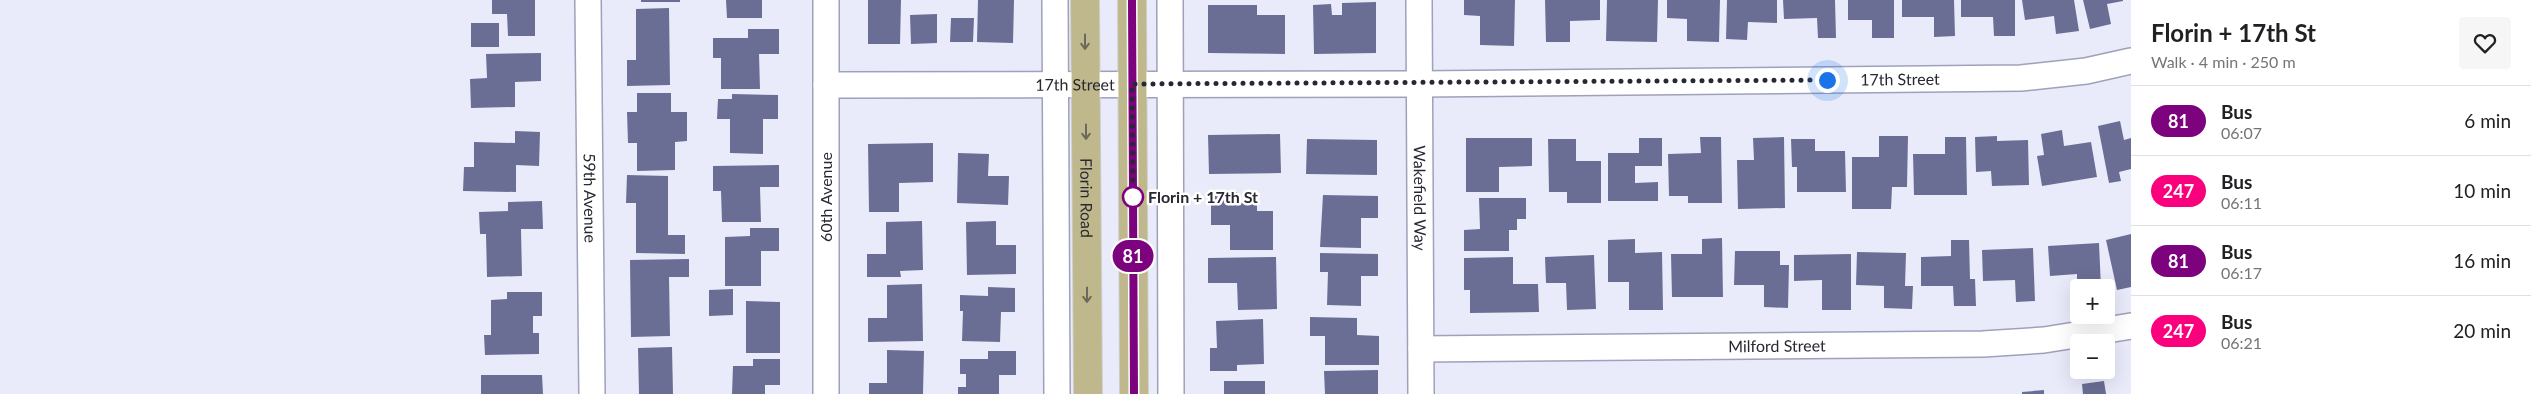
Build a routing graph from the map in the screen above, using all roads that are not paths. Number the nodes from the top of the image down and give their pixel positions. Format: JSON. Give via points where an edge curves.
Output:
{"nodes":[{"id":1,"x":588,"y":0,"type":"edge"},
{"id":2,"x":826,"y":0,"type":"edge"},
{"id":3,"x":1055,"y":0,"type":"edge"},
{"id":4,"x":1085,"y":0,"type":"edge"},
{"id":5,"x":1132,"y":0,"type":"edge"},
{"id":6,"x":1170,"y":0,"type":"edge"},
{"id":7,"x":1419,"y":0,"type":"edge"},
{"id":8,"x":2131,"y":61,"type":"edge"},
{"id":9,"x":1085,"y":83,"type":"junction"},
{"id":10,"x":1056,"y":84,"type":"junction"},
{"id":11,"x":1132,"y":84,"type":"junction"},
{"id":12,"x":1171,"y":84,"type":"junction"},
{"id":13,"x":1420,"y":84,"type":"junction"},
{"id":14,"x":826,"y":85,"type":"junction"},
{"id":15,"x":2131,"y":326,"type":"edge"},
{"id":16,"x":1421,"y":349,"type":"junction"},
{"id":17,"x":592,"y":394,"type":"edge"},
{"id":18,"x":826,"y":394,"type":"edge"},
{"id":19,"x":1058,"y":394,"type":"edge"},
{"id":20,"x":1088,"y":394,"type":"edge"},
{"id":21,"x":1134,"y":394,"type":"edge"},
{"id":22,"x":1171,"y":394,"type":"edge"},
{"id":23,"x":1421,"y":394,"type":"edge"}],
"edges":[{"from":1,"to":17,"type":"street","name":"59th Avenue"},
{"from":2,"to":14,"type":"street","name":"60th Avenue"},
{"from":3,"to":10,"type":"street","name":"Florin Road"},
{"from":4,"to":9,"type":"main road","name":"Florin Road","one_way":true},
{"from":5,"to":11,"type":"main road"},
{"from":6,"to":12,"type":"street"},
{"from":7,"to":13,"type":"street","name":"Wakefield Way"},
{"from":8,"to":13,"type":"street","name":"17th Street","via":[[2086,71],[2021,78]]},
{"from":9,"to":10,"type":"street","name":"17th Street"},
{"from":9,"to":11,"type":"street","name":"17th Street"},
{"from":9,"to":20,"type":"main road","name":"Florin Road","one_way":true},
{"from":10,"to":14,"type":"street","name":"17th Street"},
{"from":10,"to":19,"type":"street","name":"Florin Road"},
{"from":11,"to":12,"type":"street","name":"17th Street"},
{"from":11,"to":21,"type":"main road"},
{"from":12,"to":13,"type":"street","name":"17th Street"},
{"from":12,"to":22,"type":"street"},
{"from":13,"to":16,"type":"street","name":"Wakefield Way"},
{"from":14,"to":18,"type":"street","name":"60th Avenue"},
{"from":15,"to":16,"type":"street","name":"Milford Street","via":[[2044,340],[1983,344]]},
{"from":16,"to":23,"type":"street","name":"Wakefield Way"}]}
